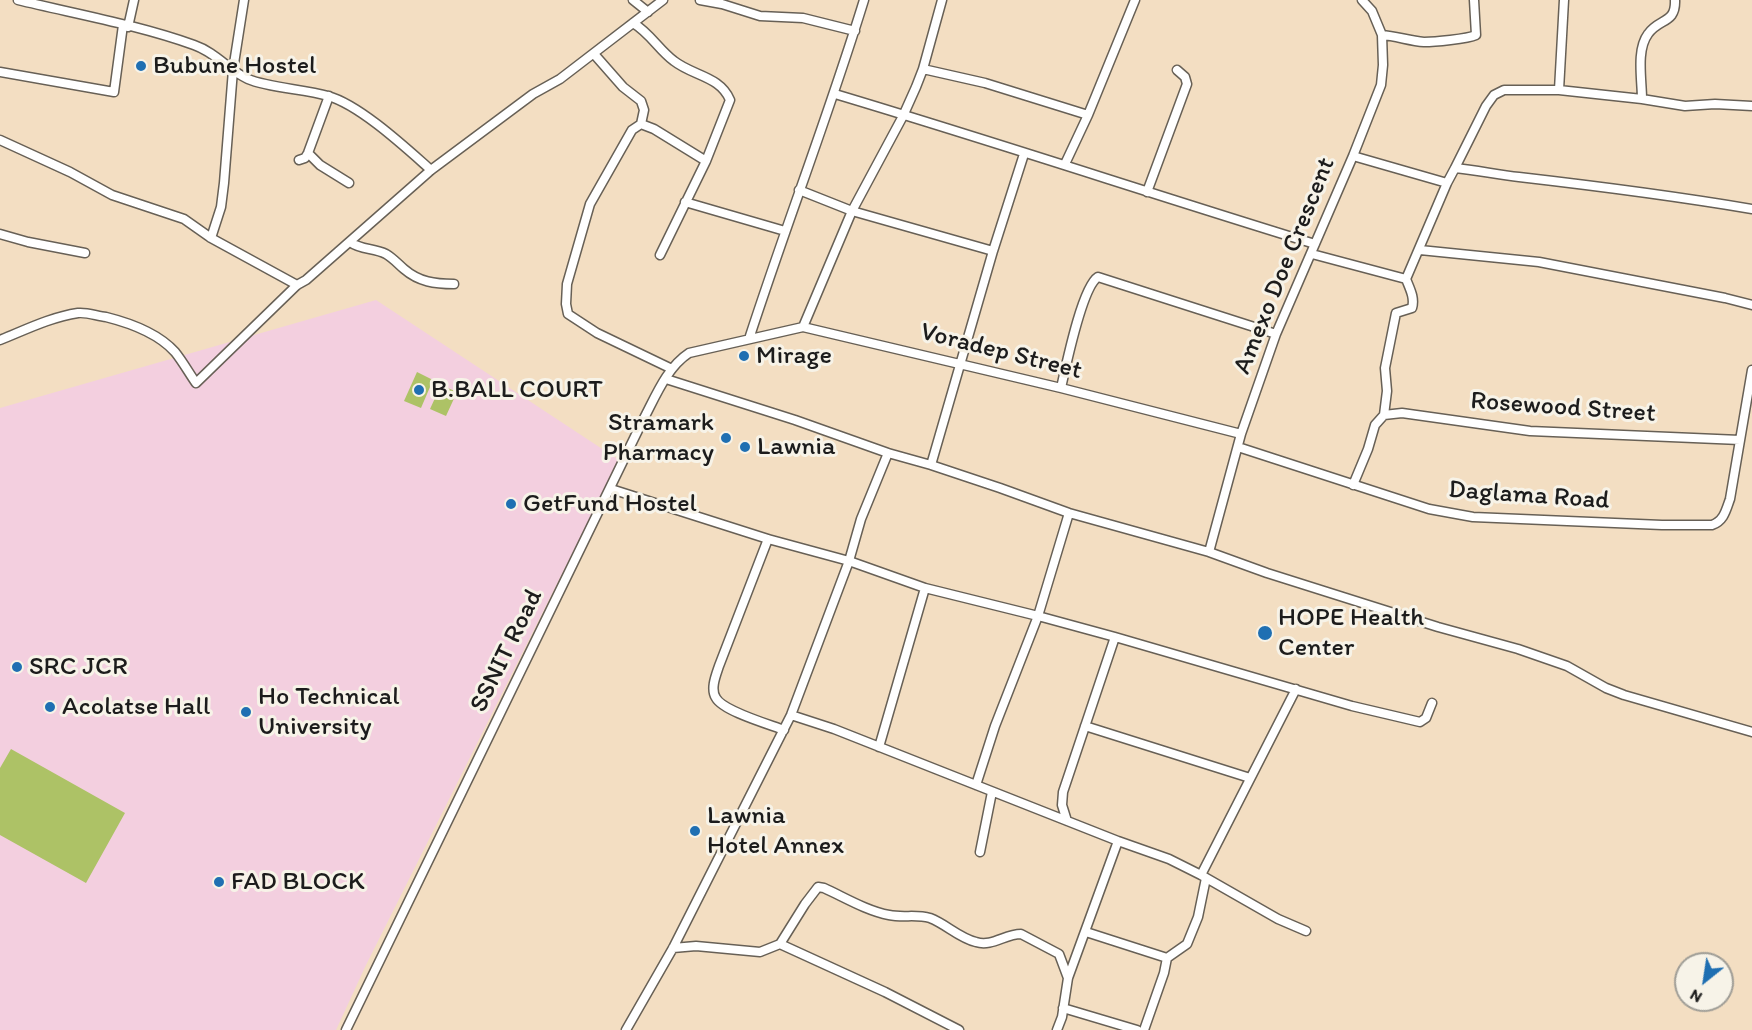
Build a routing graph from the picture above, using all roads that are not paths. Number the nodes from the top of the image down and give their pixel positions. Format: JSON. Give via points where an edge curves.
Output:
{"nodes":[{"id":1,"x":20,"y":0,"type":"edge"},
{"id":2,"x":134,"y":0,"type":"edge"},
{"id":3,"x":244,"y":0,"type":"edge"},
{"id":4,"x":633,"y":0,"type":"edge"},
{"id":5,"x":663,"y":0,"type":"edge"},
{"id":6,"x":700,"y":0,"type":"edge"},
{"id":7,"x":864,"y":0,"type":"edge"},
{"id":8,"x":942,"y":0,"type":"edge"},
{"id":9,"x":1135,"y":0,"type":"edge"},
{"id":10,"x":1362,"y":0,"type":"edge"},
{"id":11,"x":1474,"y":0,"type":"edge"},
{"id":12,"x":1564,"y":0,"type":"edge"},
{"id":13,"x":1675,"y":0,"type":"edge"},
{"id":14,"x":648,"y":12,"type":"junction"},
{"id":15,"x":633,"y":23,"type":"junction"},
{"id":16,"x":125,"y":26,"type":"junction"},
{"id":17,"x":855,"y":30,"type":"junction"},
{"id":18,"x":1382,"y":35,"type":"junction"},
{"id":19,"x":594,"y":54,"type":"junction"},
{"id":20,"x":923,"y":69,"type":"junction"},
{"id":21,"x":233,"y":70,"type":"junction"},
{"id":22,"x":1177,"y":70,"type":"dead end"},
{"id":23,"x":0,"y":72,"type":"edge"},
{"id":24,"x":1559,"y":90,"type":"junction"},
{"id":25,"x":835,"y":94,"type":"junction"},
{"id":26,"x":329,"y":96,"type":"junction"},
{"id":27,"x":1642,"y":99,"type":"junction"},
{"id":28,"x":1752,"y":106,"type":"edge"},
{"id":29,"x":1088,"y":115,"type":"junction"},
{"id":30,"x":903,"y":116,"type":"junction"},
{"id":31,"x":641,"y":124,"type":"junction"},
{"id":32,"x":0,"y":140,"type":"edge"},
{"id":33,"x":308,"y":153,"type":"junction"},
{"id":34,"x":1024,"y":154,"type":"junction"},
{"id":35,"x":1353,"y":156,"type":"junction"},
{"id":36,"x":299,"y":160,"type":"dead end"},
{"id":37,"x":706,"y":161,"type":"junction"},
{"id":38,"x":1065,"y":164,"type":"junction"},
{"id":39,"x":1455,"y":168,"type":"junction"},
{"id":40,"x":431,"y":170,"type":"junction"},
{"id":41,"x":349,"y":183,"type":"dead end"},
{"id":42,"x":1447,"y":183,"type":"junction"},
{"id":43,"x":799,"y":190,"type":"junction"},
{"id":44,"x":1147,"y":192,"type":"junction"},
{"id":45,"x":685,"y":202,"type":"junction"},
{"id":46,"x":1752,"y":209,"type":"edge"},
{"id":47,"x":852,"y":211,"type":"junction"},
{"id":48,"x":784,"y":231,"type":"junction"},
{"id":49,"x":0,"y":234,"type":"edge"},
{"id":50,"x":211,"y":238,"type":"junction"},
{"id":51,"x":350,"y":242,"type":"junction"},
{"id":52,"x":1316,"y":244,"type":"junction"},
{"id":53,"x":1420,"y":250,"type":"junction"},
{"id":54,"x":993,"y":251,"type":"junction"},
{"id":55,"x":85,"y":253,"type":"dead end"},
{"id":56,"x":1312,"y":254,"type":"junction"},
{"id":57,"x":660,"y":255,"type":"dead end"},
{"id":58,"x":1406,"y":279,"type":"junction"},
{"id":59,"x":454,"y":284,"type":"dead end"},
{"id":60,"x":297,"y":285,"type":"junction"},
{"id":61,"x":1752,"y":305,"type":"edge"},
{"id":62,"x":803,"y":327,"type":"junction"},
{"id":63,"x":1276,"y":334,"type":"junction"},
{"id":64,"x":749,"y":339,"type":"junction"},
{"id":65,"x":0,"y":340,"type":"edge"},
{"id":66,"x":962,"y":364,"type":"junction"},
{"id":67,"x":672,"y":369,"type":"junction"},
{"id":68,"x":1752,"y":372,"type":"edge"},
{"id":69,"x":666,"y":379,"type":"junction"},
{"id":70,"x":1061,"y":388,"type":"junction"},
{"id":71,"x":1384,"y":415,"type":"junction"},
{"id":72,"x":1241,"y":434,"type":"junction"},
{"id":73,"x":1740,"y":440,"type":"junction"},
{"id":74,"x":1238,"y":447,"type":"junction"},
{"id":75,"x":888,"y":453,"type":"junction"},
{"id":76,"x":931,"y":465,"type":"junction"},
{"id":77,"x":1353,"y":485,"type":"junction"},
{"id":78,"x":610,"y":489,"type":"junction"},
{"id":79,"x":1069,"y":513,"type":"junction"},
{"id":80,"x":768,"y":539,"type":"junction"},
{"id":81,"x":1209,"y":552,"type":"junction"},
{"id":82,"x":849,"y":561,"type":"junction"},
{"id":83,"x":925,"y":588,"type":"junction"},
{"id":84,"x":1038,"y":616,"type":"junction"},
{"id":85,"x":1115,"y":636,"type":"junction"},
{"id":86,"x":1296,"y":689,"type":"junction"},
{"id":87,"x":1432,"y":703,"type":"dead end"},
{"id":88,"x":791,"y":715,"type":"junction"},
{"id":89,"x":1085,"y":726,"type":"junction"},
{"id":90,"x":784,"y":730,"type":"junction"},
{"id":91,"x":1752,"y":732,"type":"edge"},
{"id":92,"x":879,"y":747,"type":"junction"},
{"id":93,"x":1250,"y":778,"type":"junction"},
{"id":94,"x":976,"y":785,"type":"junction"},
{"id":95,"x":992,"y":792,"type":"junction"},
{"id":96,"x":1067,"y":821,"type":"junction"},
{"id":97,"x":1119,"y":841,"type":"junction"},
{"id":98,"x":980,"y":852,"type":"dead end"},
{"id":99,"x":1203,"y":876,"type":"junction"},
{"id":100,"x":1306,"y":931,"type":"dead end"},
{"id":101,"x":1086,"y":932,"type":"junction"},
{"id":102,"x":780,"y":944,"type":"junction"},
{"id":103,"x":674,"y":948,"type":"junction"},
{"id":104,"x":1167,"y":958,"type":"junction"},
{"id":105,"x":1068,"y":978,"type":"junction"},
{"id":106,"x":1063,"y":1008,"type":"junction"},
{"id":107,"x":346,"y":1030,"type":"edge"},
{"id":108,"x":626,"y":1030,"type":"edge"},
{"id":109,"x":959,"y":1030,"type":"edge"},
{"id":110,"x":1057,"y":1030,"type":"edge"},
{"id":111,"x":1137,"y":1030,"type":"edge"},
{"id":112,"x":1144,"y":1030,"type":"edge"}],
"edges":[{"from":1,"to":16,"type":"street"},
{"from":2,"to":16,"type":"street"},
{"from":3,"to":21,"type":"street"},
{"from":4,"to":14,"type":"street"},
{"from":5,"to":14,"type":"street"},
{"from":6,"to":17,"type":"street","via":[[760,16],[803,18]]},
{"from":7,"to":17,"type":"street"},
{"from":8,"to":20,"type":"street"},
{"from":9,"to":29,"type":"street"},
{"from":10,"to":18,"type":"street","name":"Amexo Doe Crescent","via":[[1372,11]]},
{"from":11,"to":18,"type":"street","via":[[1476,35],[1467,39],[1426,42]]},
{"from":12,"to":24,"type":"street"},
{"from":13,"to":27,"type":"street","via":[[1672,16],[1648,34],[1641,48]]},
{"from":14,"to":15,"type":"street"},
{"from":15,"to":19,"type":"street"},
{"from":15,"to":37,"type":"street","via":[[644,29],[674,62],[726,91],[730,100]]},
{"from":16,"to":21,"type":"street","via":[[194,45]]},
{"from":16,"to":23,"type":"street","via":[[114,92]]},
{"from":17,"to":25,"type":"street"},
{"from":18,"to":35,"type":"street","name":"Amexo Doe Crescent","via":[[1381,85]]},
{"from":19,"to":31,"type":"street","via":[[641,101]]},
{"from":19,"to":40,"type":"street"},
{"from":20,"to":29,"type":"street","via":[[985,83]]},
{"from":20,"to":30,"type":"street"},
{"from":21,"to":26,"type":"street","via":[[250,80]]},
{"from":21,"to":50,"type":"street","via":[[221,207]]},
{"from":22,"to":44,"type":"street","via":[[1187,84]]},
{"from":24,"to":27,"type":"street"},
{"from":24,"to":39,"type":"street","via":[[1504,90],[1494,94]]},
{"from":25,"to":30,"type":"street"},
{"from":25,"to":43,"type":"street"},
{"from":26,"to":33,"type":"street"},
{"from":26,"to":40,"type":"street","via":[[388,133]]},
{"from":27,"to":28,"type":"street","via":[[1685,106]]},
{"from":29,"to":38,"type":"street"},
{"from":30,"to":34,"type":"street"},
{"from":30,"to":47,"type":"street"},
{"from":31,"to":37,"type":"street"},
{"from":31,"to":67,"type":"street","via":[[632,130],[590,204],[567,284],[566,304],[568,314],[597,333]]},
{"from":32,"to":50,"type":"street","via":[[112,195],[184,219]]},
{"from":33,"to":36,"type":"street"},
{"from":33,"to":41,"type":"street"},
{"from":34,"to":38,"type":"street"},
{"from":34,"to":54,"type":"street"},
{"from":35,"to":42,"type":"street"},
{"from":35,"to":52,"type":"street","name":"Amexo Doe Crescent"},
{"from":37,"to":45,"type":"street"},
{"from":38,"to":44,"type":"street"},
{"from":39,"to":42,"type":"street"},
{"from":39,"to":46,"type":"street"},
{"from":40,"to":51,"type":"street"},
{"from":42,"to":53,"type":"street"},
{"from":43,"to":47,"type":"street"},
{"from":43,"to":48,"type":"street"},
{"from":44,"to":52,"type":"street"},
{"from":45,"to":48,"type":"street"},
{"from":45,"to":57,"type":"street"},
{"from":47,"to":54,"type":"street"},
{"from":47,"to":62,"type":"street"},
{"from":48,"to":64,"type":"street"},
{"from":49,"to":55,"type":"street"},
{"from":50,"to":60,"type":"street"},
{"from":51,"to":59,"type":"street","via":[[386,254],[421,280]]},
{"from":51,"to":60,"type":"street"},
{"from":52,"to":56,"type":"street","name":"Amexo Doe Crescent"},
{"from":53,"to":58,"type":"street"},
{"from":53,"to":61,"type":"street","via":[[1539,262]]},
{"from":54,"to":66,"type":"street"},
{"from":56,"to":58,"type":"street"},
{"from":56,"to":63,"type":"street","name":"Amexo Doe Crescent"},
{"from":58,"to":71,"type":"street","via":[[1414,302],[1412,308],[1396,313],[1392,326],[1385,368]]},
{"from":60,"to":65,"type":"street","via":[[196,382],[174,351],[138,326],[111,318],[78,313]]},
{"from":62,"to":64,"type":"street","name":"Voradep Street"},
{"from":62,"to":66,"type":"street","name":"Voradep Street"},
{"from":63,"to":70,"type":"street","via":[[1098,277],[1085,300]]},
{"from":63,"to":72,"type":"street","name":"Amexo Doe Crescent"},
{"from":64,"to":67,"type":"street","name":"SSNIT Road","via":[[689,352]]},
{"from":66,"to":70,"type":"street","name":"Voradep Street"},
{"from":66,"to":76,"type":"street"},
{"from":67,"to":69,"type":"street","name":"SSNIT Road"},
{"from":68,"to":73,"type":"street"},
{"from":69,"to":75,"type":"street"},
{"from":69,"to":78,"type":"street","name":"SSNIT Road"},
{"from":70,"to":72,"type":"street","name":"Voradep Street"},
{"from":71,"to":73,"type":"street","name":"Rosewood Street","via":[[1402,413],[1530,431]]},
{"from":71,"to":77,"type":"street","via":[[1376,425]]},
{"from":72,"to":74,"type":"street","name":"Amexo Doe Crescent"},
{"from":73,"to":77,"type":"street","name":"Daglama Road","via":[[1725,515],[1719,523],[1705,526],[1473,517],[1429,509]]},
{"from":74,"to":77,"type":"street","name":"Daglama Road"},
{"from":74,"to":81,"type":"street","name":"Amexo Doe Crescent"},
{"from":75,"to":76,"type":"street"},
{"from":75,"to":82,"type":"street"},
{"from":76,"to":79,"type":"street"},
{"from":78,"to":80,"type":"street"},
{"from":78,"to":107,"type":"street","name":"SSNIT Road"},
{"from":79,"to":81,"type":"street"},
{"from":79,"to":84,"type":"street"},
{"from":80,"to":82,"type":"street"},
{"from":80,"to":90,"type":"street","via":[[714,678],[714,690],[724,706]]},
{"from":81,"to":91,"type":"street","via":[[1427,624],[1518,649],[1567,666],[1606,688],[1646,703]]},
{"from":82,"to":83,"type":"street"},
{"from":82,"to":88,"type":"street"},
{"from":83,"to":84,"type":"street"},
{"from":83,"to":92,"type":"street"},
{"from":84,"to":85,"type":"street"},
{"from":84,"to":94,"type":"street"},
{"from":85,"to":86,"type":"street"},
{"from":85,"to":89,"type":"street"},
{"from":86,"to":87,"type":"street","via":[[1420,722]]},
{"from":86,"to":93,"type":"street"},
{"from":88,"to":90,"type":"street"},
{"from":88,"to":92,"type":"street"},
{"from":89,"to":93,"type":"street"},
{"from":89,"to":96,"type":"street","via":[[1063,792]]},
{"from":90,"to":103,"type":"street"},
{"from":92,"to":94,"type":"street"},
{"from":93,"to":99,"type":"street"},
{"from":94,"to":95,"type":"street"},
{"from":95,"to":96,"type":"street"},
{"from":95,"to":98,"type":"street"},
{"from":96,"to":97,"type":"street"},
{"from":97,"to":99,"type":"street"},
{"from":97,"to":101,"type":"street"},
{"from":99,"to":100,"type":"street"},
{"from":99,"to":104,"type":"street","via":[[1198,917],[1187,944]]},
{"from":101,"to":104,"type":"street"},
{"from":101,"to":105,"type":"street"},
{"from":102,"to":103,"type":"street","via":[[760,952],[696,946]]},
{"from":102,"to":105,"type":"street","via":[[818,887],[881,913],[932,919],[977,943],[1021,934],[1059,954]]},
{"from":102,"to":109,"type":"street"},
{"from":103,"to":108,"type":"street"},
{"from":104,"to":112,"type":"street"},
{"from":105,"to":106,"type":"street"},
{"from":106,"to":110,"type":"street"},
{"from":106,"to":111,"type":"street"}]}
